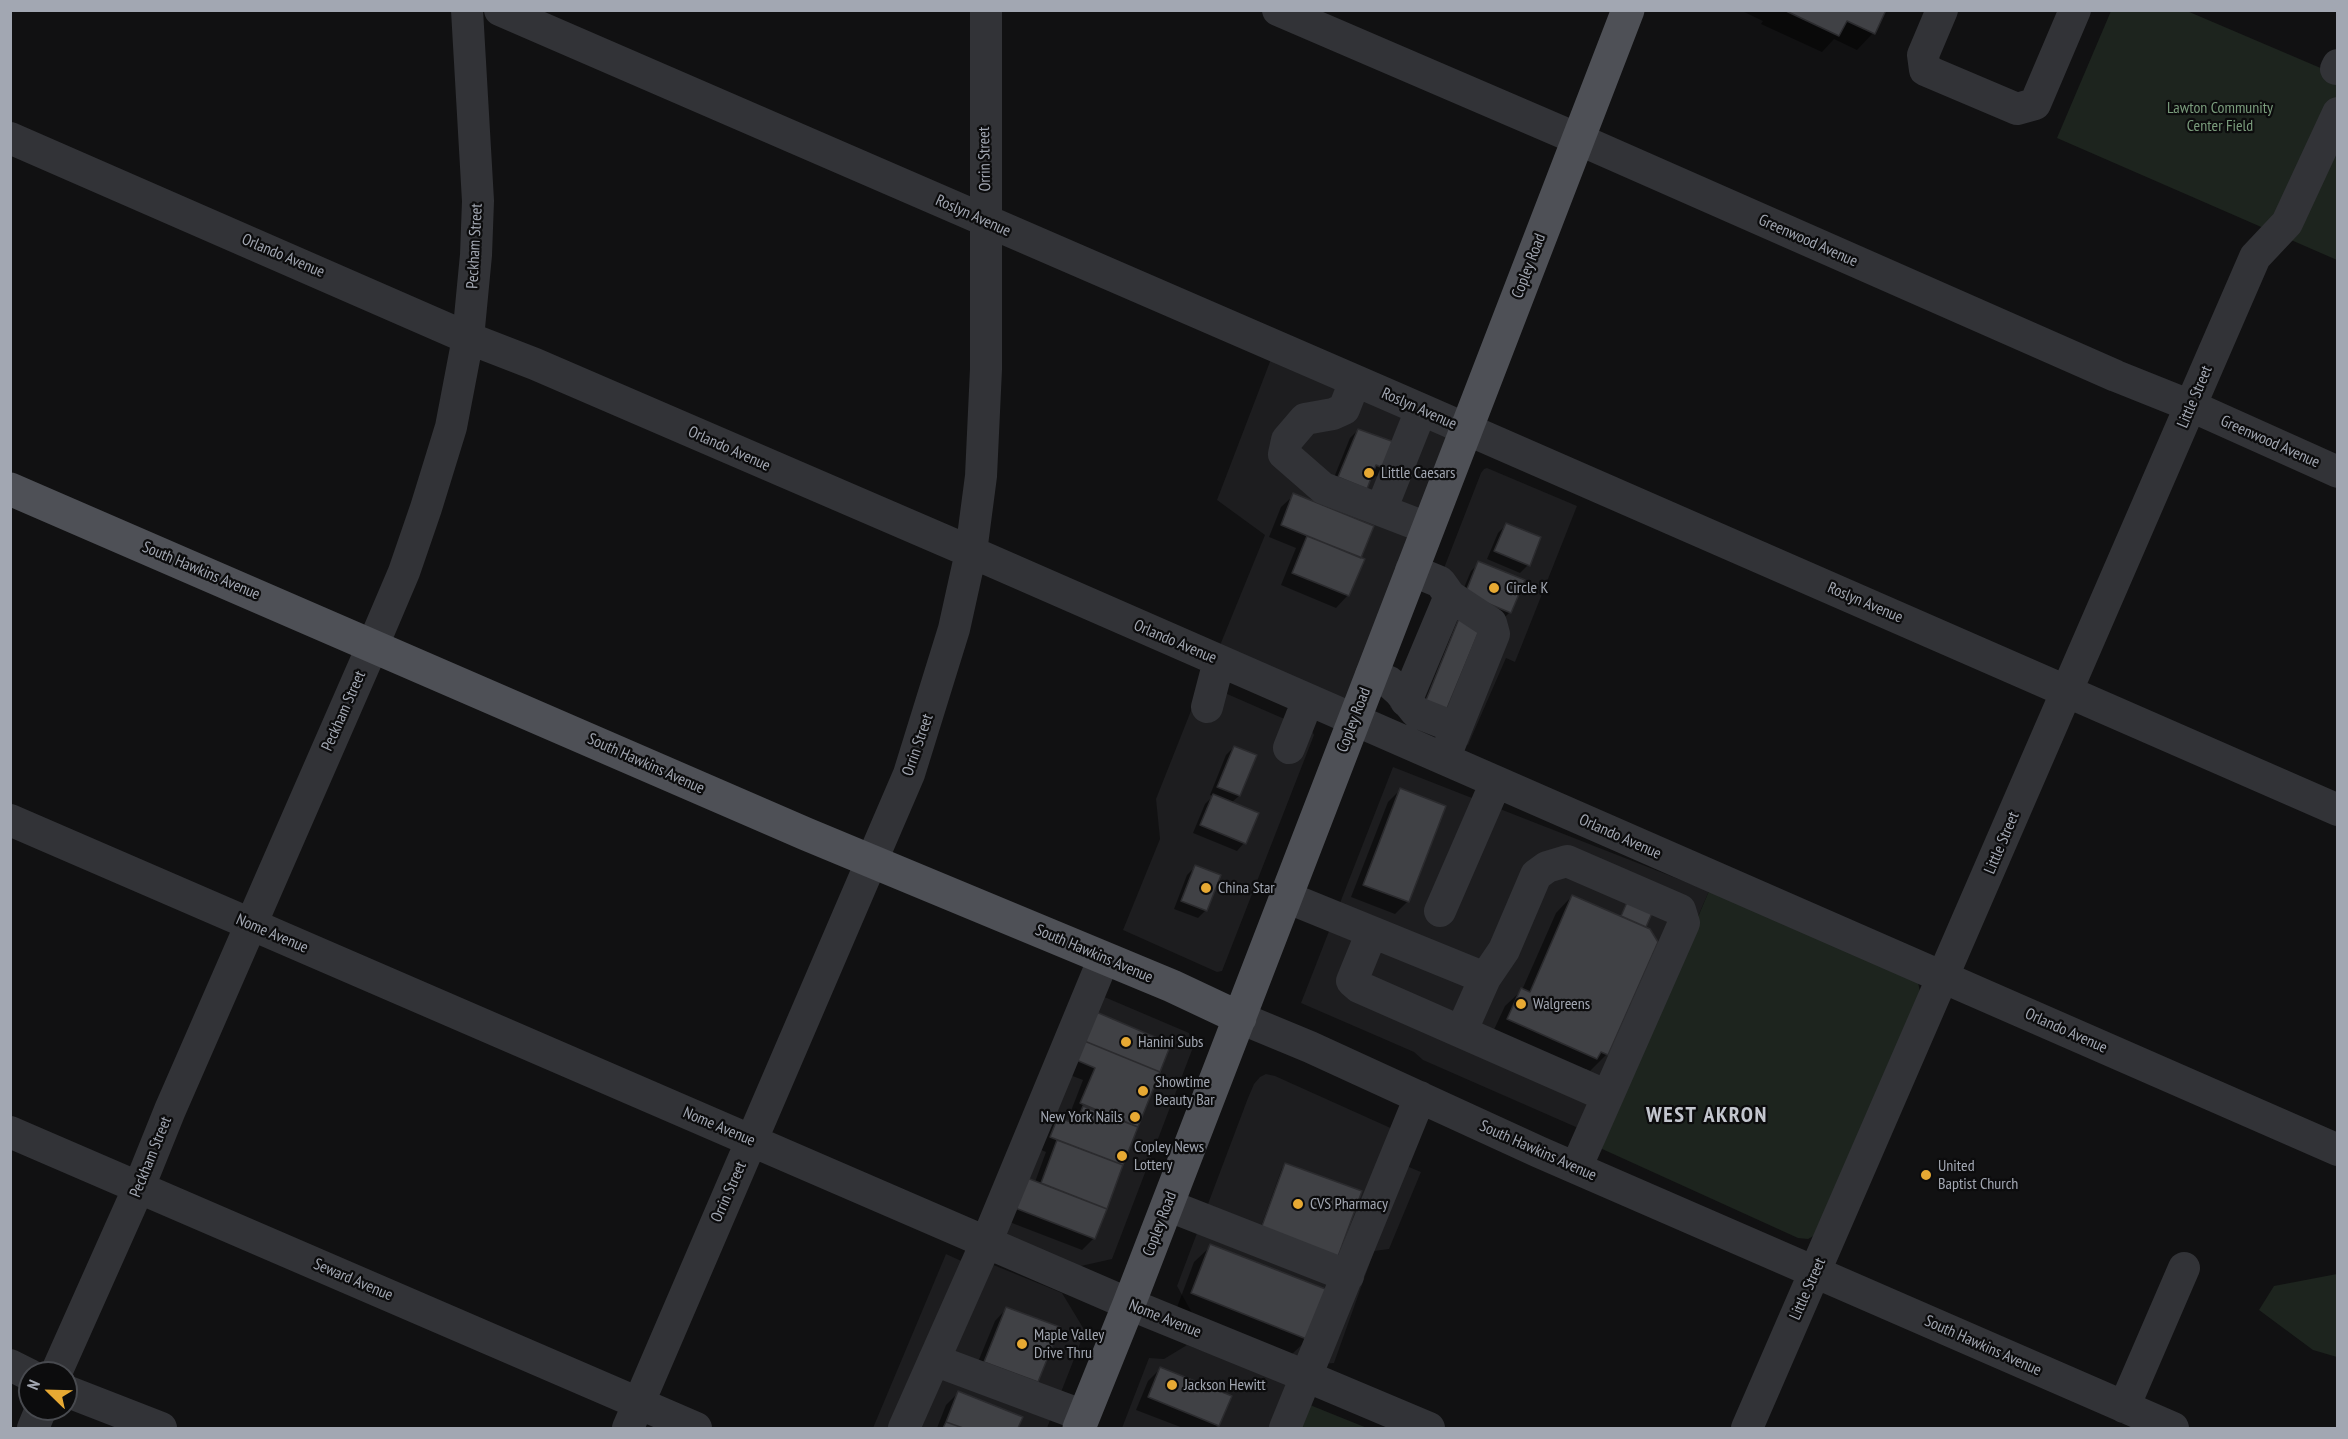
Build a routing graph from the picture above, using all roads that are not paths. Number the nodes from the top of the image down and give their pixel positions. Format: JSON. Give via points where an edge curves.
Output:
{"nodes":[{"id":1,"x":467,"y":10,"type":"edge"},
{"id":2,"x":500,"y":10,"type":"edge"},
{"id":3,"x":986,"y":10,"type":"edge"},
{"id":4,"x":1278,"y":10,"type":"edge"},
{"id":5,"x":1628,"y":10,"type":"edge"},
{"id":6,"x":1942,"y":10,"type":"edge"},
{"id":7,"x":2075,"y":10,"type":"edge"},
{"id":8,"x":2337,"y":113,"type":"edge"},
{"id":9,"x":10,"y":138,"type":"edge"},
{"id":10,"x":1578,"y":139,"type":"junction"},
{"id":11,"x":986,"y":222,"type":"junction"},
{"id":12,"x":468,"y":338,"type":"junction"},
{"id":13,"x":1355,"y":381,"type":"junction"},
{"id":14,"x":2191,"y":406,"type":"junction"},
{"id":15,"x":1421,"y":410,"type":"junction"},
{"id":16,"x":1465,"y":430,"type":"junction"},
{"id":17,"x":2337,"y":472,"type":"edge"},
{"id":18,"x":10,"y":489,"type":"edge"},
{"id":19,"x":1380,"y":510,"type":"junction"},
{"id":20,"x":1428,"y":528,"type":"junction"},
{"id":21,"x":971,"y":552,"type":"junction"},
{"id":22,"x":1411,"y":570,"type":"junction"},
{"id":23,"x":1450,"y":596,"type":"junction"},
{"id":24,"x":1389,"y":627,"type":"junction"},
{"id":25,"x":1430,"y":644,"type":"junction"},
{"id":26,"x":373,"y":645,"type":"junction"},
{"id":27,"x":1219,"y":661,"type":"junction"},
{"id":28,"x":1371,"y":675,"type":"junction"},
{"id":29,"x":2068,"y":691,"type":"junction"},
{"id":30,"x":1308,"y":700,"type":"junction"},
{"id":31,"x":1406,"y":702,"type":"junction"},
{"id":32,"x":1207,"y":707,"type":"dead end"},
{"id":33,"x":1354,"y":720,"type":"junction"},
{"id":34,"x":1456,"y":728,"type":"junction"},
{"id":35,"x":1289,"y":748,"type":"dead end"},
{"id":36,"x":1444,"y":759,"type":"junction"},
{"id":37,"x":1496,"y":782,"type":"junction"},
{"id":38,"x":2337,"y":810,"type":"edge"},
{"id":39,"x":10,"y":820,"type":"edge"},
{"id":40,"x":873,"y":861,"type":"junction"},
{"id":41,"x":1286,"y":897,"type":"junction"},
{"id":42,"x":1440,"y":911,"type":"dead end"},
{"id":43,"x":251,"y":925,"type":"junction"},
{"id":44,"x":1372,"y":932,"type":"junction"},
{"id":45,"x":1104,"y":958,"type":"junction"},
{"id":46,"x":1485,"y":978,"type":"junction"},
{"id":47,"x":1944,"y":978,"type":"junction"},
{"id":48,"x":1240,"y":1018,"type":"junction"},
{"id":49,"x":1461,"y":1032,"type":"junction"},
{"id":50,"x":1607,"y":1096,"type":"junction"},
{"id":51,"x":1420,"y":1097,"type":"junction"},
{"id":52,"x":10,"y":1132,"type":"edge"},
{"id":53,"x":751,"y":1140,"type":"junction"},
{"id":54,"x":2337,"y":1150,"type":"edge"},
{"id":55,"x":1576,"y":1168,"type":"junction"},
{"id":56,"x":139,"y":1187,"type":"junction"},
{"id":57,"x":1167,"y":1205,"type":"junction"},
{"id":58,"x":986,"y":1242,"type":"junction"},
{"id":59,"x":2184,"y":1268,"type":"dead end"},
{"id":60,"x":1816,"y":1271,"type":"junction"},
{"id":61,"x":1348,"y":1276,"type":"junction"},
{"id":62,"x":1129,"y":1304,"type":"junction"},
{"id":63,"x":934,"y":1360,"type":"junction"},
{"id":64,"x":61,"y":1361,"type":"edge"},
{"id":65,"x":1308,"y":1377,"type":"junction"},
{"id":66,"x":78,"y":1396,"type":"edge"},
{"id":67,"x":2124,"y":1407,"type":"junction"},
{"id":68,"x":633,"y":1416,"type":"edge"},
{"id":69,"x":1083,"y":1425,"type":"edge"},
{"id":70,"x":161,"y":1428,"type":"edge"},
{"id":71,"x":696,"y":1428,"type":"edge"},
{"id":72,"x":904,"y":1428,"type":"edge"},
{"id":73,"x":1285,"y":1428,"type":"edge"},
{"id":74,"x":1429,"y":1428,"type":"edge"},
{"id":75,"x":1747,"y":1428,"type":"edge"},
{"id":76,"x":2173,"y":1428,"type":"edge"}],
"edges":[{"from":1,"to":12,"type":"street","name":"Peckham Street","via":[[478,201]]},
{"from":2,"to":11,"type":"street","name":"Roslyn Avenue"},
{"from":3,"to":11,"type":"street","name":"Orrin Street"},
{"from":4,"to":10,"type":"street","name":"Greenwood Avenue"},
{"from":5,"to":10,"type":"main road","name":"Copley Road"},
{"from":6,"to":7,"type":"street","via":[[1923,55],[1925,70],[2018,109],[2035,104]]},
{"from":8,"to":14,"type":"street","name":"Little Street","via":[[2288,223],[2255,257]]},
{"from":9,"to":12,"type":"street","name":"Orlando Avenue"},
{"from":10,"to":14,"type":"street","name":"Greenwood Avenue"},
{"from":10,"to":16,"type":"main road","name":"Copley Road"},
{"from":11,"to":13,"type":"street","name":"Roslyn Avenue"},
{"from":11,"to":21,"type":"street","name":"Orrin Street","via":[[986,381],[981,476]]},
{"from":12,"to":21,"type":"street","name":"Orlando Avenue"},
{"from":12,"to":26,"type":"street","name":"Peckham Street","via":[[451,428],[404,572]]},
{"from":13,"to":15,"type":"street","name":"Roslyn Avenue"},
{"from":13,"to":19,"type":"street","via":[[1344,409],[1305,419],[1287,441],[1284,454],[1323,488]]},
{"from":14,"to":17,"type":"street","name":"Greenwood Avenue"},
{"from":14,"to":29,"type":"street","name":"Little Street"},
{"from":15,"to":16,"type":"street","name":"Roslyn Avenue"},
{"from":15,"to":19,"type":"street"},
{"from":16,"to":20,"type":"main road","name":"Copley Road"},
{"from":16,"to":29,"type":"street","name":"Roslyn Avenue"},
{"from":18,"to":26,"type":"main road","name":"South Hawkins Avenue"},
{"from":19,"to":20,"type":"street"},
{"from":20,"to":22,"type":"main road","name":"Copley Road"},
{"from":21,"to":27,"type":"street","name":"Orlando Avenue"},
{"from":21,"to":40,"type":"street","name":"Orrin Street","via":[[954,629],[921,743]]},
{"from":22,"to":23,"type":"street","via":[[1440,582]]},
{"from":22,"to":24,"type":"main road","name":"Copley Road"},
{"from":23,"to":25,"type":"street"},
{"from":23,"to":34,"type":"street","via":[[1491,623],[1494,634]]},
{"from":24,"to":25,"type":"street"},
{"from":24,"to":28,"type":"main road","name":"Copley Road"},
{"from":25,"to":31,"type":"street"},
{"from":26,"to":40,"type":"main road","name":"South Hawkins Avenue"},
{"from":26,"to":43,"type":"street","name":"Peckham Street"},
{"from":27,"to":30,"type":"street","name":"Orlando Avenue"},
{"from":27,"to":32,"type":"street"},
{"from":28,"to":31,"type":"street","via":[[1389,682]]},
{"from":28,"to":33,"type":"main road","name":"Copley Road"},
{"from":29,"to":38,"type":"street","name":"Roslyn Avenue"},
{"from":29,"to":47,"type":"street","name":"Little Street"},
{"from":30,"to":33,"type":"street","name":"Orlando Avenue"},
{"from":30,"to":35,"type":"street"},
{"from":31,"to":34,"type":"street","via":[[1416,712]]},
{"from":33,"to":36,"type":"street","name":"Orlando Avenue"},
{"from":33,"to":41,"type":"main road","name":"Copley Road"},
{"from":34,"to":36,"type":"street"},
{"from":36,"to":37,"type":"street","name":"Orlando Avenue"},
{"from":37,"to":42,"type":"street"},
{"from":37,"to":47,"type":"street","name":"Orlando Avenue"},
{"from":39,"to":43,"type":"street","name":"Nome Avenue"},
{"from":40,"to":45,"type":"main road","name":"South Hawkins Avenue"},
{"from":40,"to":53,"type":"street","name":"Orrin Street"},
{"from":41,"to":44,"type":"street"},
{"from":41,"to":48,"type":"main road","name":"Copley Road"},
{"from":43,"to":53,"type":"street","name":"Nome Avenue"},
{"from":43,"to":56,"type":"street","name":"Peckham Street"},
{"from":44,"to":46,"type":"street"},
{"from":44,"to":49,"type":"street","via":[[1352,981]]},
{"from":45,"to":48,"type":"main road","name":"South Hawkins Avenue"},
{"from":45,"to":58,"type":"street"},
{"from":46,"to":49,"type":"street"},
{"from":46,"to":50,"type":"street","via":[[1504,950],[1536,875],[1547,867],[1567,861],[1680,910],[1684,923]]},
{"from":47,"to":54,"type":"street","name":"Orlando Avenue"},
{"from":47,"to":60,"type":"street","name":"Little Street"},
{"from":48,"to":51,"type":"street","name":"South Hawkins Avenue"},
{"from":48,"to":57,"type":"main road","name":"Copley Road"},
{"from":49,"to":50,"type":"street"},
{"from":50,"to":55,"type":"street"},
{"from":51,"to":55,"type":"street","name":"South Hawkins Avenue"},
{"from":51,"to":61,"type":"street"},
{"from":52,"to":56,"type":"street","name":"Seward Avenue"},
{"from":53,"to":58,"type":"street","name":"Nome Avenue"},
{"from":53,"to":68,"type":"street","name":"Orrin Street"},
{"from":55,"to":60,"type":"street","name":"South Hawkins Avenue"},
{"from":56,"to":64,"type":"street","name":"Peckham Street"},
{"from":56,"to":68,"type":"street","name":"Seward Avenue"},
{"from":57,"to":61,"type":"street"},
{"from":57,"to":62,"type":"main road","name":"Copley Road"},
{"from":58,"to":62,"type":"street","name":"Nome Avenue"},
{"from":58,"to":63,"type":"street"},
{"from":59,"to":67,"type":"street"},
{"from":60,"to":67,"type":"street","name":"South Hawkins Avenue"},
{"from":60,"to":75,"type":"street","name":"Little Street"},
{"from":61,"to":65,"type":"street"},
{"from":62,"to":65,"type":"street","name":"Nome Avenue"},
{"from":62,"to":69,"type":"main road","name":"Copley Road"},
{"from":63,"to":69,"type":"street"},
{"from":63,"to":72,"type":"street"},
{"from":65,"to":73,"type":"street"},
{"from":65,"to":74,"type":"street","name":"Nome Avenue"},
{"from":66,"to":70,"type":"street"},
{"from":67,"to":76,"type":"street","name":"South Hawkins Avenue"},
{"from":68,"to":71,"type":"street","name":"Seward Avenue"}]}
